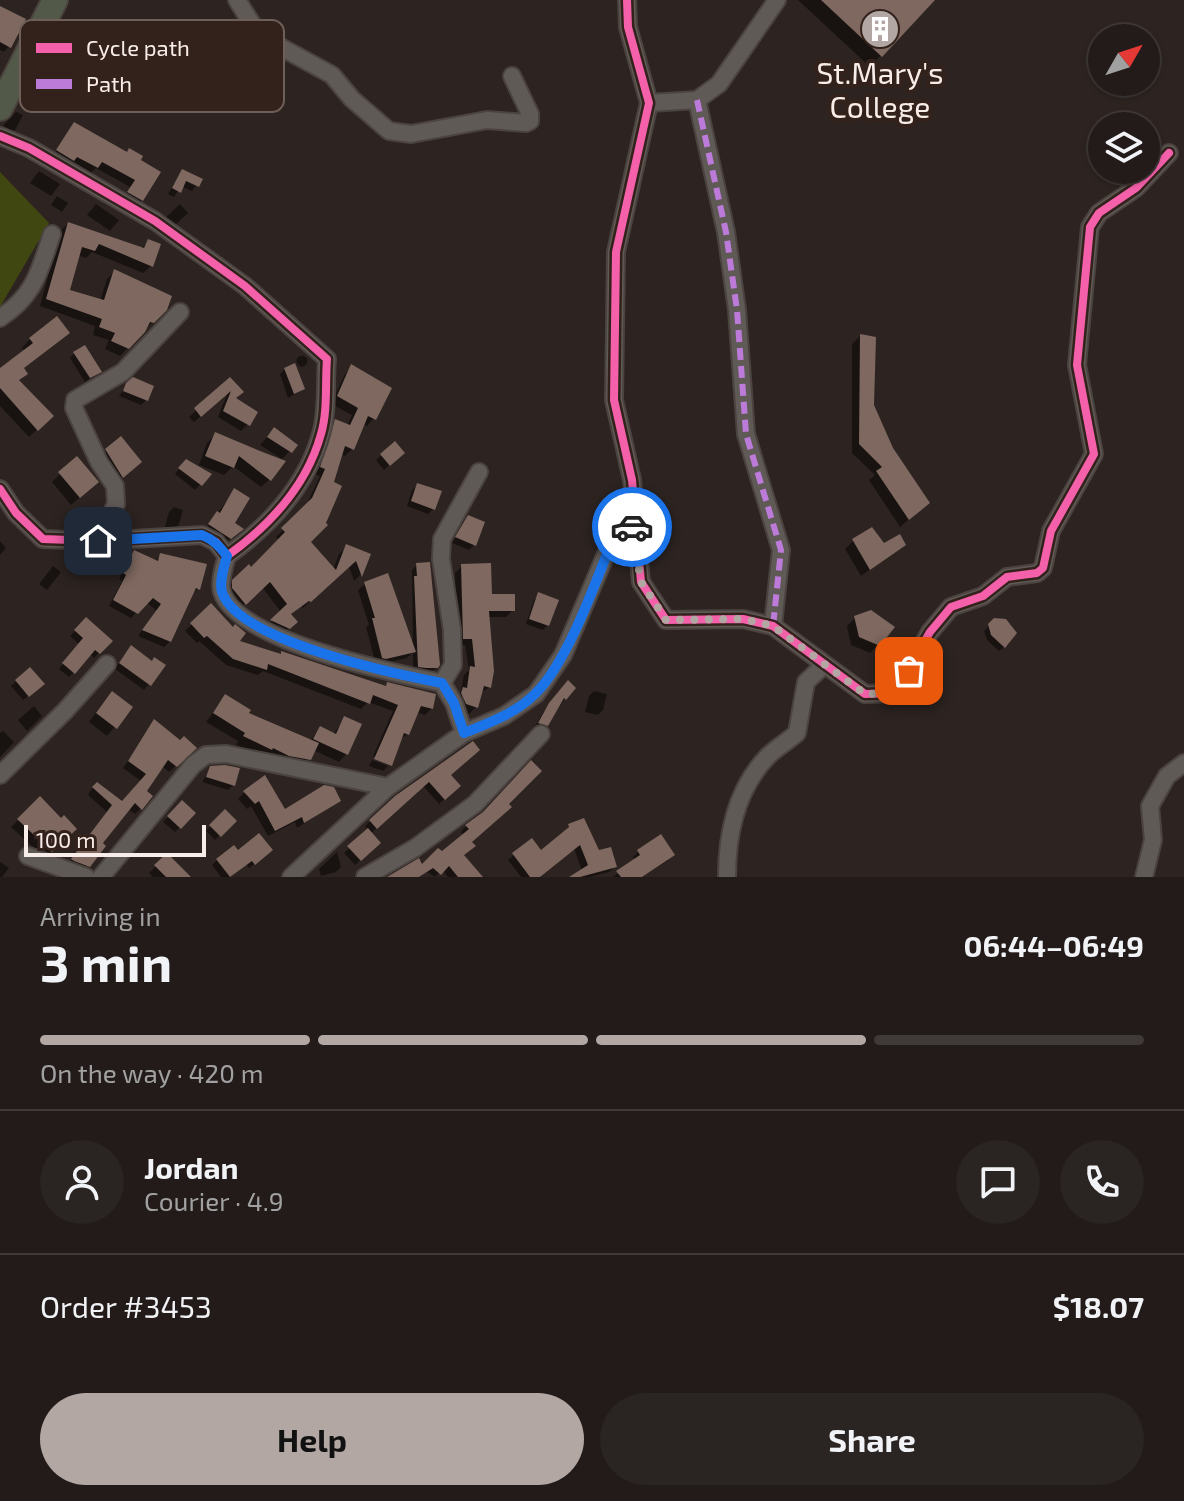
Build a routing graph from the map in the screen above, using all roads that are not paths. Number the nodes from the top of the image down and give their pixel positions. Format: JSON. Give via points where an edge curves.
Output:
{"nodes":[{"id":1,"x":55,"y":0,"type":"edge"},
{"id":2,"x":237,"y":0,"type":"edge"},
{"id":3,"x":627,"y":0,"type":"edge"},
{"id":4,"x":777,"y":0,"type":"edge"},
{"id":5,"x":45,"y":20,"type":"edge"},
{"id":6,"x":250,"y":20,"type":"edge"},
{"id":7,"x":284,"y":49,"type":"edge"},
{"id":8,"x":20,"y":69,"type":"edge"},
{"id":9,"x":512,"y":76,"type":"dead end"},
{"id":10,"x":697,"y":100,"type":"junction"},
{"id":11,"x":649,"y":103,"type":"junction"},
{"id":12,"x":0,"y":108,"type":"edge"},
{"id":13,"x":0,"y":136,"type":"edge"},
{"id":14,"x":1169,"y":153,"type":"dead end"},
{"id":15,"x":52,"y":234,"type":"dead end"},
{"id":16,"x":180,"y":312,"type":"dead end"},
{"id":17,"x":0,"y":318,"type":"edge"},
{"id":18,"x":479,"y":472,"type":"dead end"},
{"id":19,"x":0,"y":489,"type":"edge"},
{"id":20,"x":634,"y":527,"type":"junction"},
{"id":21,"x":98,"y":541,"type":"junction"},
{"id":22,"x":227,"y":556,"type":"junction"},
{"id":23,"x":773,"y":626,"type":"junction"},
{"id":24,"x":107,"y":664,"type":"dead end"},
{"id":25,"x":816,"y":672,"type":"junction"},
{"id":26,"x":442,"y":683,"type":"junction"},
{"id":27,"x":464,"y":733,"type":"junction"},
{"id":28,"x":541,"y":734,"type":"dead end"},
{"id":29,"x":1184,"y":763,"type":"edge"},
{"id":30,"x":0,"y":775,"type":"edge"},
{"id":31,"x":388,"y":787,"type":"junction"},
{"id":32,"x":28,"y":856,"type":"dead end"},
{"id":33,"x":1148,"y":874,"type":"edge"},
{"id":34,"x":86,"y":877,"type":"edge"},
{"id":35,"x":101,"y":877,"type":"edge"},
{"id":36,"x":291,"y":877,"type":"edge"},
{"id":37,"x":365,"y":877,"type":"edge"},
{"id":38,"x":727,"y":877,"type":"edge"}],
"edges":[{"from":1,"to":5,"type":"highway"},
{"from":2,"to":6,"type":"street"},
{"from":3,"to":11,"type":"street","via":[[628,27]]},
{"from":4,"to":10,"type":"street","via":[[719,84]]},
{"from":7,"to":9,"type":"street","via":[[332,75],[389,131],[411,134],[487,120],[530,121]]},
{"from":8,"to":12,"type":"highway"},
{"from":10,"to":11,"type":"street"},
{"from":10,"to":23,"type":"street","via":[[726,232],[746,434],[781,550]]},
{"from":11,"to":20,"type":"street","via":[[616,252],[614,400],[632,480]]},
{"from":13,"to":22,"type":"street","via":[[155,221],[245,286],[327,359],[322,433],[307,466],[285,504]]},
{"from":14,"to":25,"type":"street","via":[[1136,188],[1099,213],[1090,227],[1077,365],[1094,454],[1051,531],[1043,568],[1007,577],[983,596],[951,607],[895,693],[865,694]]},
{"from":15,"to":17,"type":"street","via":[[31,291]]},
{"from":16,"to":21,"type":"street","via":[[123,372],[75,400],[86,435],[115,486],[116,504]]},
{"from":18,"to":26,"type":"street","via":[[442,539],[453,665]]},
{"from":19,"to":21,"type":"street","via":[[43,539]]},
{"from":20,"to":23,"type":"street","via":[[641,582],[666,620],[743,619]]},
{"from":20,"to":27,"type":"street","via":[[618,526],[563,655],[536,694],[504,716]]},
{"from":21,"to":22,"type":"street","via":[[202,535]]},
{"from":22,"to":26,"type":"street","via":[[222,592],[253,625],[376,670]]},
{"from":23,"to":25,"type":"street"},
{"from":24,"to":30,"type":"street"},
{"from":25,"to":38,"type":"street","via":[[797,733],[767,757],[735,804]]},
{"from":26,"to":27,"type":"street"},
{"from":27,"to":31,"type":"street"},
{"from":28,"to":37,"type":"street","via":[[475,804]]},
{"from":29,"to":33,"type":"street","via":[[1167,776],[1150,806]]},
{"from":31,"to":35,"type":"street","via":[[226,754],[206,755]]},
{"from":31,"to":36,"type":"street"},
{"from":32,"to":34,"type":"street"}]}
